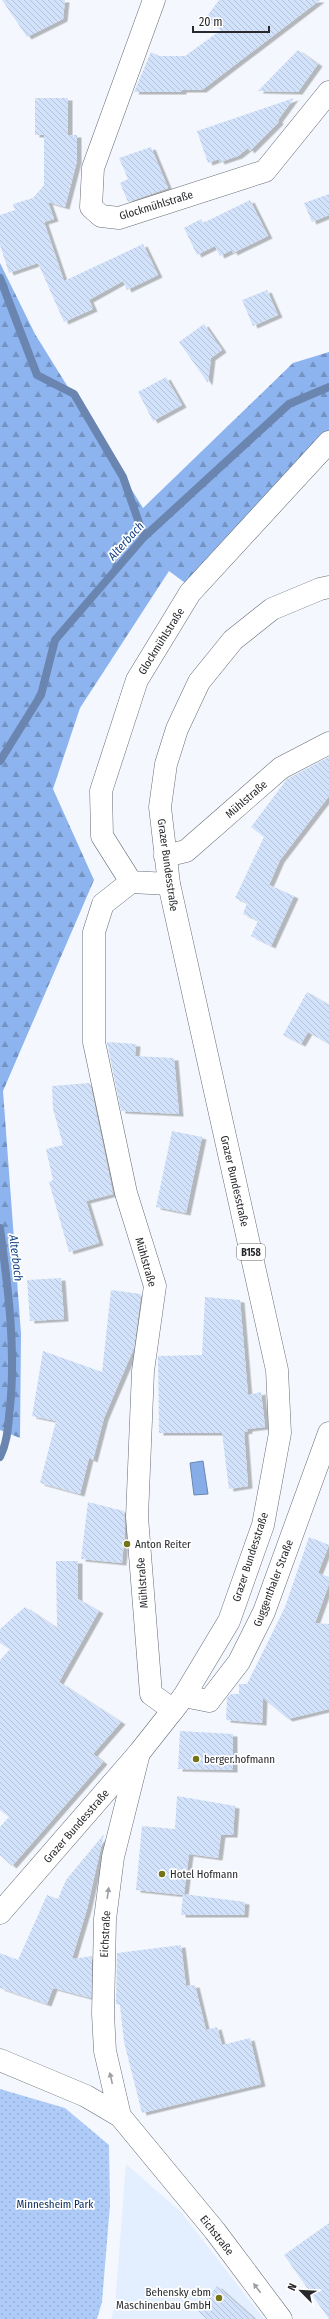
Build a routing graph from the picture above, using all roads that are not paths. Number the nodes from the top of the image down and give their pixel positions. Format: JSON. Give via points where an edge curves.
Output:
{"nodes":[{"id":1,"x":154,"y":0,"type":"edge"},
{"id":2,"x":329,"y":92,"type":"edge"},
{"id":3,"x":329,"y":442,"type":"edge"},
{"id":4,"x":329,"y":587,"type":"edge"},
{"id":5,"x":329,"y":743,"type":"edge"},
{"id":6,"x":165,"y":856,"type":"junction"},
{"id":7,"x":131,"y":882,"type":"junction"},
{"id":8,"x":169,"y":884,"type":"junction"},
{"id":9,"x":329,"y":1433,"type":"edge"},
{"id":10,"x":178,"y":1703,"type":"junction"},
{"id":11,"x":139,"y":1753,"type":"junction"},
{"id":12,"x":0,"y":1913,"type":"edge"},
{"id":13,"x":0,"y":2060,"type":"edge"},
{"id":14,"x":120,"y":2116,"type":"junction"},
{"id":15,"x":281,"y":2319,"type":"edge"}],
"edges":[{"from":1,"to":2,"type":"street","name":"Glockmühlstraße","via":[[93,168],[91,207],[102,216],[119,218],[265,171]]},
{"from":3,"to":7,"type":"street","name":"Glockmühlstraße","via":[[190,594],[137,680],[101,791],[102,836]]},
{"from":4,"to":6,"type":"street","name":"Grazer Bundesstraße","number":"B158","via":[[272,609],[233,640],[199,682],[177,729],[166,764],[160,807]]},
{"from":5,"to":6,"type":"street","name":"Mühlstraße","via":[[282,768],[186,852]]},
{"from":6,"to":8,"type":"street","name":"Grazer Bundesstraße","number":"B158"},
{"from":7,"to":8,"type":"street"},
{"from":7,"to":10,"type":"street","name":"Mühlstraße","via":[[103,904],[94,932],[94,1042],[126,1193],[155,1286],[143,1371],[138,1517],[151,1694]]},
{"from":8,"to":10,"type":"street","name":"Grazer Bundesstraße","number":"B158","via":[[277,1370],[280,1433],[263,1524],[229,1621]]},
{"from":9,"to":10,"type":"street","name":"Guggenthaler Straße","via":[[264,1612],[239,1662],[209,1701]]},
{"from":10,"to":11,"type":"street","name":"Grazer Bundesstraße","number":"B158"},
{"from":11,"to":12,"type":"street","name":"Grazer Bundesstraße","number":"B158"},
{"from":14,"to":11,"type":"street","name":"Eichstraße","one_way":true,"via":[[105,2051],[105,1919],[113,1857]]},
{"from":13,"to":14,"type":"street","name":"Eichstraße","via":[[86,2096]]},
{"from":15,"to":14,"type":"street","name":"Eichstraße","one_way":true,"via":[[215,2231]]}]}
